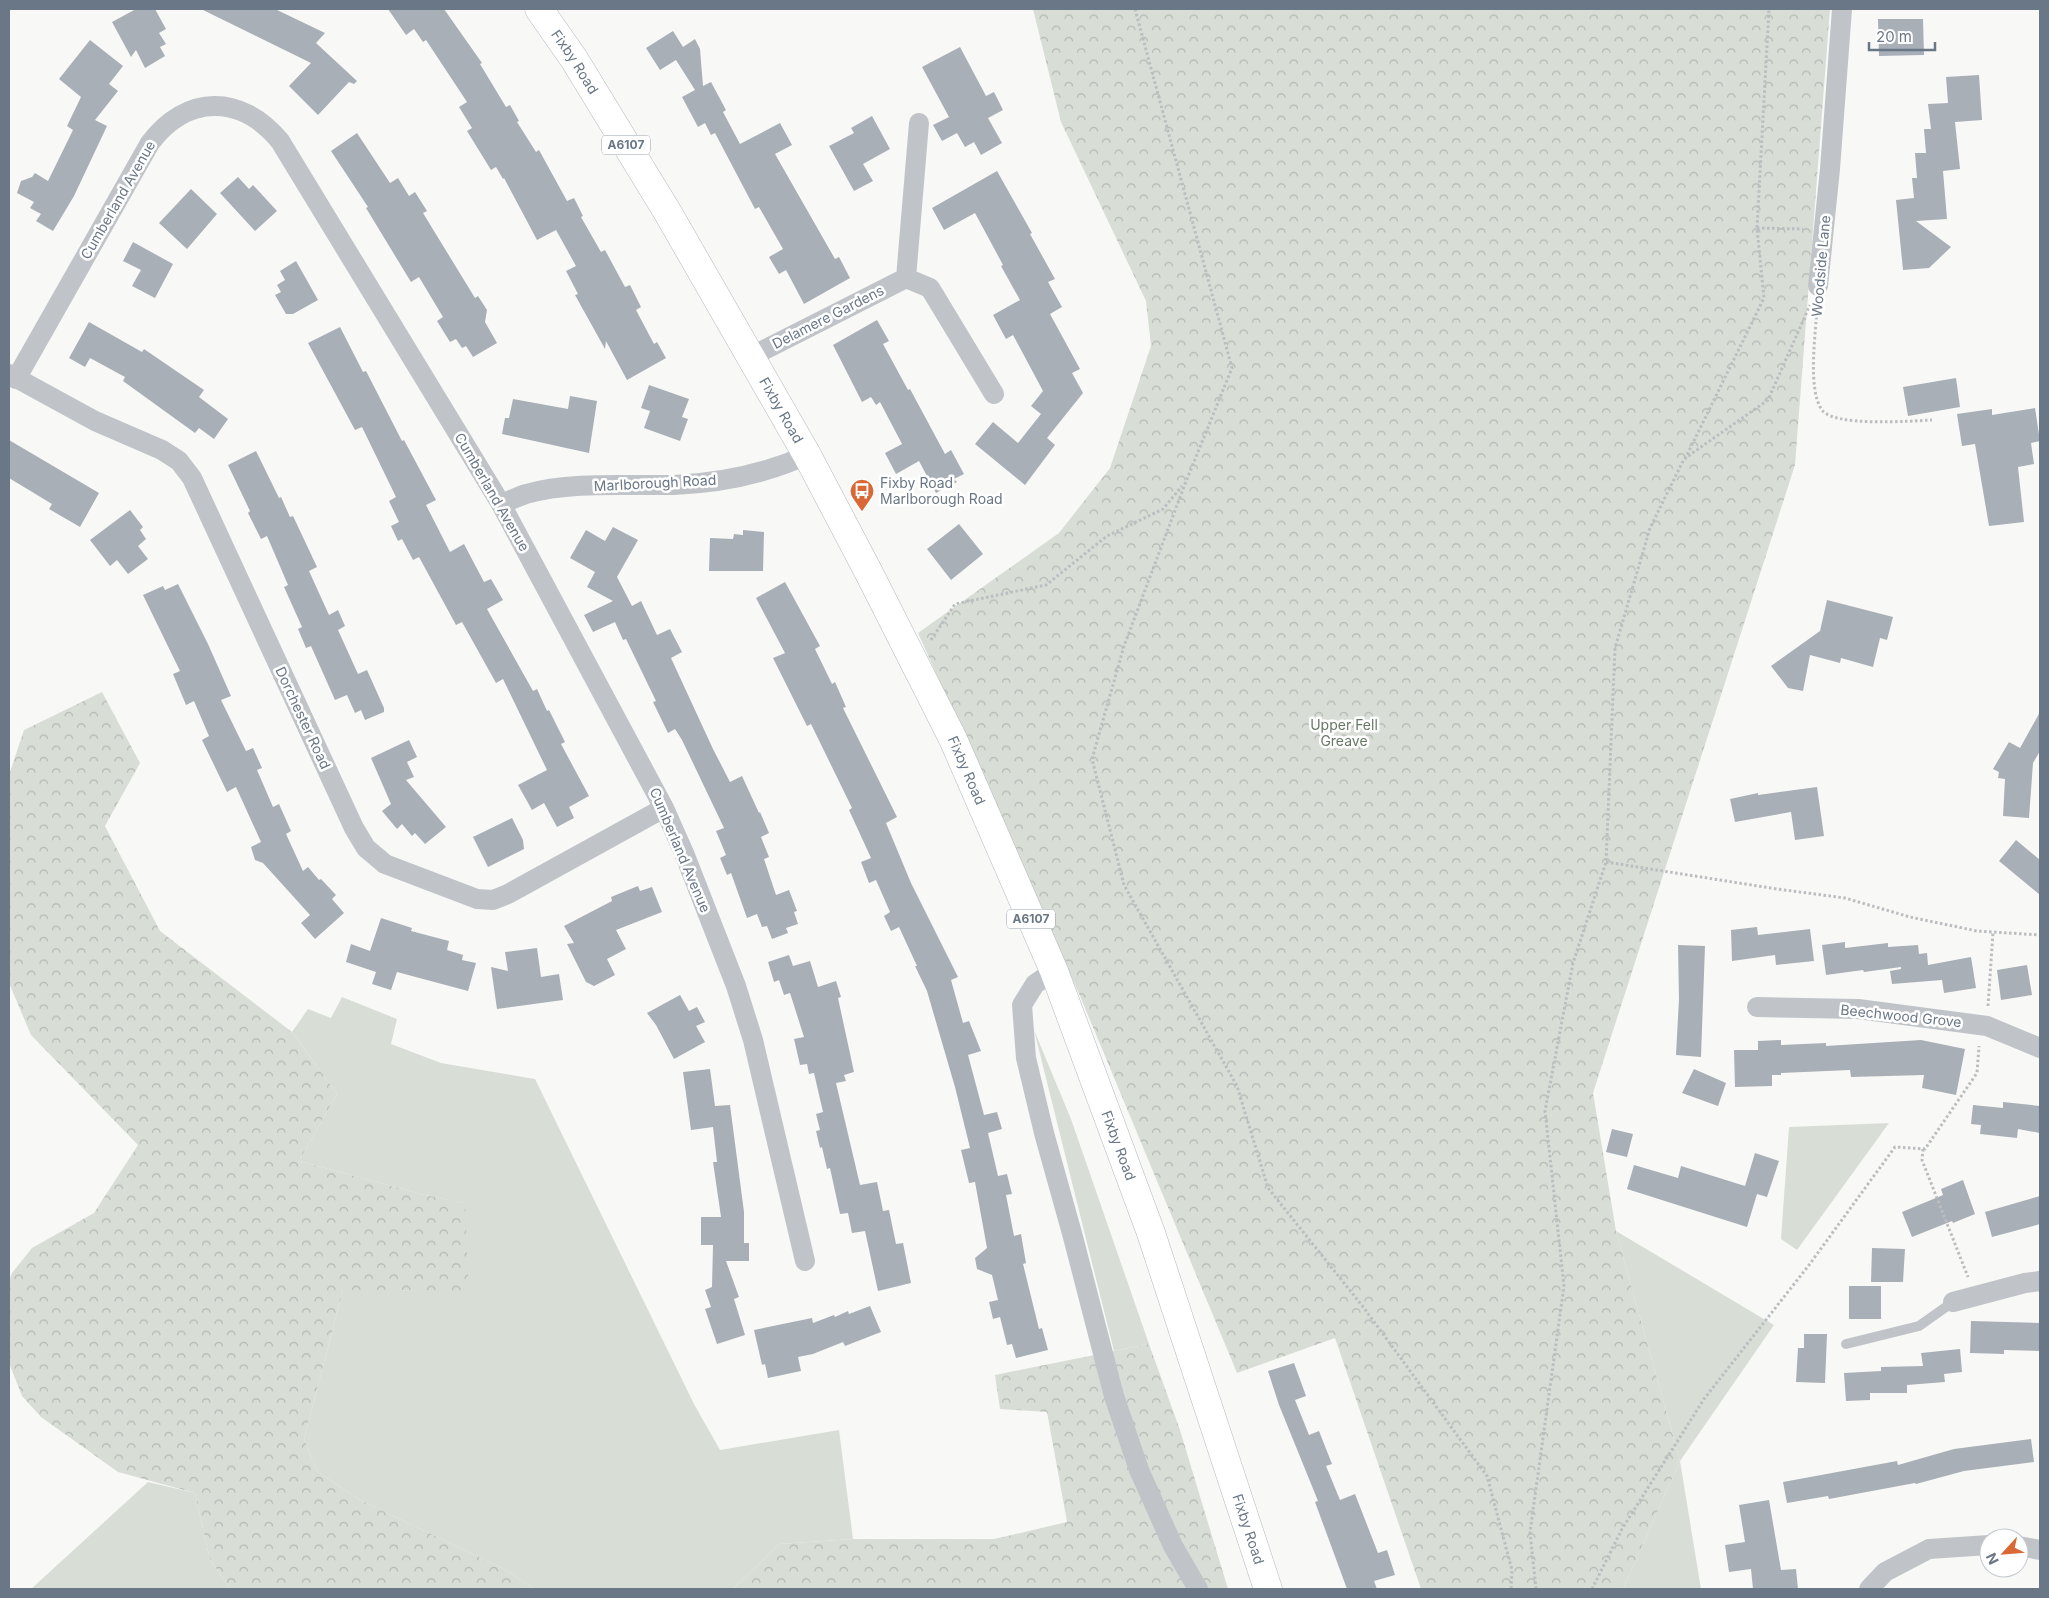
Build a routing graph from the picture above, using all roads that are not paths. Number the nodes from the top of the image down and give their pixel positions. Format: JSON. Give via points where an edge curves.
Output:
{"nodes":[{"id":1,"x":539,"y":9,"type":"edge"},
{"id":2,"x":1842,"y":9,"type":"edge"},
{"id":3,"x":919,"y":123,"type":"dead end"},
{"id":4,"x":906,"y":278,"type":"junction"},
{"id":5,"x":1818,"y":286,"type":"road end"},
{"id":6,"x":750,"y":357,"type":"junction"},
{"id":7,"x":13,"y":377,"type":"edge"},
{"id":8,"x":994,"y":394,"type":"dead end"},
{"id":9,"x":807,"y":455,"type":"junction"},
{"id":10,"x":501,"y":504,"type":"junction"},
{"id":11,"x":664,"y":808,"type":"junction"},
{"id":12,"x":1054,"y":971,"type":"junction"},
{"id":13,"x":1757,"y":1008,"type":"dead end"},
{"id":14,"x":2040,"y":1048,"type":"edge"},
{"id":15,"x":806,"y":1261,"type":"dead end"},
{"id":16,"x":2040,"y":1281,"type":"edge"},
{"id":17,"x":1953,"y":1302,"type":"joint"},
{"id":18,"x":1846,"y":1344,"type":"dead end"},
{"id":19,"x":1979,"y":1546,"type":"edge"},
{"id":20,"x":1198,"y":1589,"type":"edge"},
{"id":21,"x":1268,"y":1589,"type":"edge"},
{"id":22,"x":1869,"y":1589,"type":"edge"}],
"edges":[{"from":1,"to":6,"type":"main road","name":"Fixby Road","number":"A6107","via":[[574,59],[668,213]]},
{"from":2,"to":5,"type":"street","name":"Woodside Lane"},
{"from":3,"to":4,"type":"street"},
{"from":4,"to":6,"type":"street","name":"Delamere Gardens"},
{"from":4,"to":8,"type":"street","via":[[930,288]]},
{"from":6,"to":9,"type":"main road","name":"Fixby Road","number":"A6107"},
{"from":7,"to":10,"type":"street","name":"Cumberland Avenue","via":[[159,130],[185,112],[216,106],[231,108],[259,119],[280,141]]},
{"from":7,"to":11,"type":"street","name":"Dorchester Road","via":[[95,421],[162,450],[179,462],[192,478],[354,828],[366,848],[384,864],[477,899],[493,900]]},
{"from":9,"to":10,"type":"street","name":"Marlborough Road","via":[[769,470],[729,479],[676,485],[558,488],[526,494]]},
{"from":9,"to":12,"type":"main road","name":"Fixby Road","number":"A6107","via":[[953,739]]},
{"from":10,"to":11,"type":"street","name":"Cumberland Avenue"},
{"from":11,"to":15,"type":"street","name":"Cumberland Avenue","via":[[732,978],[753,1040]]},
{"from":12,"to":20,"type":"street","via":[[1035,984],[1022,1005],[1026,1058],[1114,1396],[1138,1470],[1172,1546]]},
{"from":12,"to":21,"type":"main road","name":"Fixby Road","number":"A6107","via":[[1151,1232]]},
{"from":13,"to":14,"type":"street","name":"Beechwood Grove","via":[[1858,1009],[1984,1025]]},
{"from":16,"to":17,"type":"street"},
{"from":17,"to":18,"type":"lane","via":[[1919,1326]]},
{"from":19,"to":22,"type":"street","via":[[1929,1549],[1885,1572]]}]}
